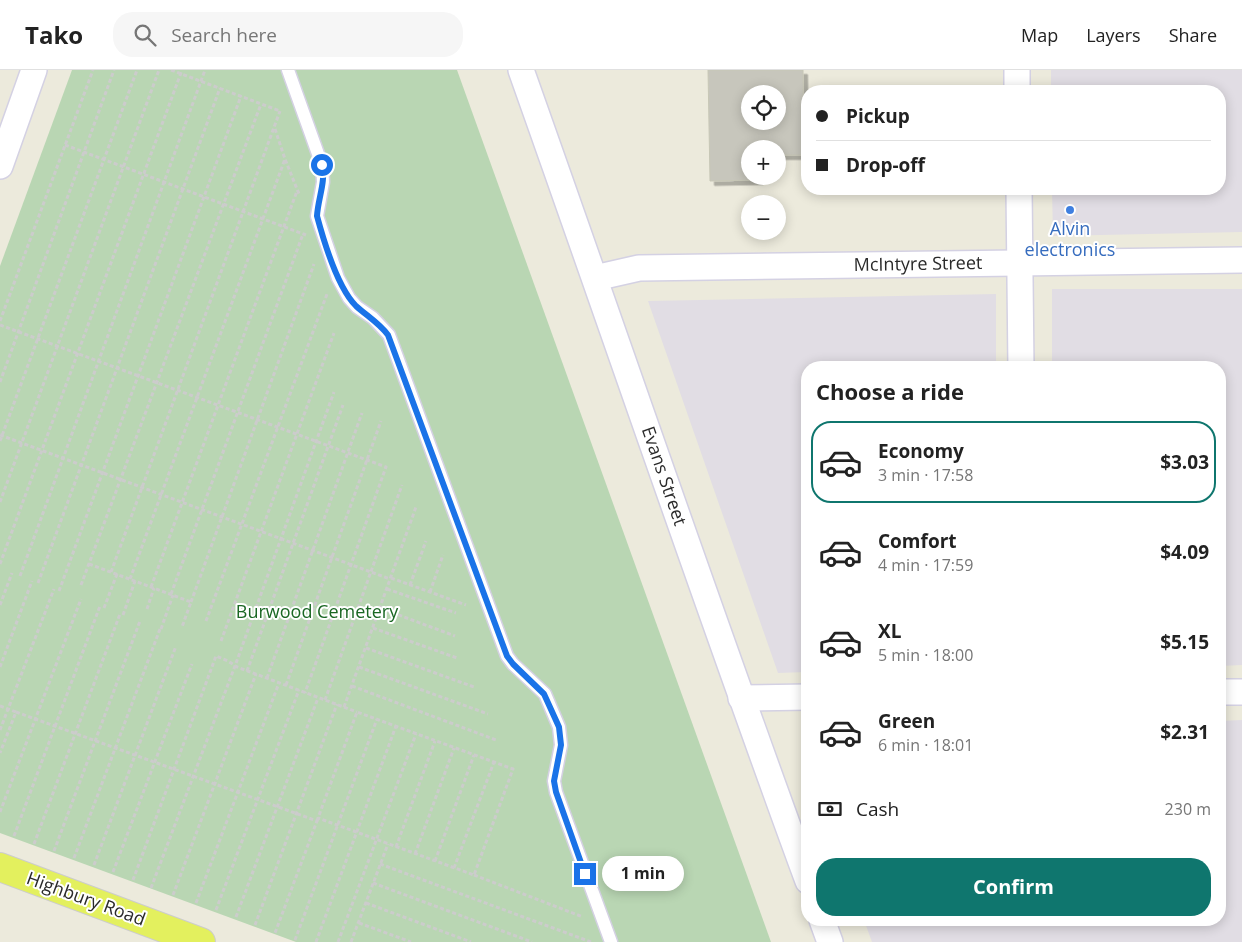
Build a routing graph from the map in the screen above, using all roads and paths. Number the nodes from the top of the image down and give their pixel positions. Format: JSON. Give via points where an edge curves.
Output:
{"nodes":[{"id":1,"x":34,"y":70,"type":"edge"},
{"id":2,"x":93,"y":70,"type":"edge"},
{"id":3,"x":114,"y":70,"type":"edge"},
{"id":4,"x":137,"y":70,"type":"edge"},
{"id":5,"x":159,"y":70,"type":"edge"},
{"id":6,"x":171,"y":70,"type":"edge"},
{"id":7,"x":206,"y":70,"type":"edge"},
{"id":8,"x":288,"y":70,"type":"edge"},
{"id":9,"x":521,"y":70,"type":"edge"},
{"id":10,"x":1017,"y":70,"type":"edge"},
{"id":11,"x":181,"y":72,"type":"edge"},
{"id":12,"x":201,"y":81,"type":"junction"},
{"id":13,"x":1017,"y":85,"type":"edge"},
{"id":14,"x":220,"y":88,"type":"junction"},
{"id":15,"x":241,"y":96,"type":"junction"},
{"id":16,"x":261,"y":104,"type":"junction"},
{"id":17,"x":280,"y":111,"type":"junction"},
{"id":18,"x":306,"y":120,"type":"junction"},
{"id":19,"x":274,"y":128,"type":"junction"},
{"id":20,"x":65,"y":145,"type":"junction"},
{"id":21,"x":84,"y":152,"type":"junction"},
{"id":22,"x":285,"y":159,"type":"junction"},
{"id":23,"x":104,"y":160,"type":"junction"},
{"id":24,"x":0,"y":166,"type":"edge"},
{"id":25,"x":123,"y":167,"type":"junction"},
{"id":26,"x":143,"y":175,"type":"junction"},
{"id":27,"x":164,"y":182,"type":"junction"},
{"id":28,"x":183,"y":189,"type":"junction"},
{"id":29,"x":1018,"y":195,"type":"edge"},
{"id":30,"x":204,"y":197,"type":"junction"},
{"id":31,"x":223,"y":204,"type":"junction"},
{"id":32,"x":243,"y":212,"type":"junction"},
{"id":33,"x":263,"y":219,"type":"junction"},
{"id":34,"x":284,"y":227,"type":"junction"},
{"id":35,"x":303,"y":234,"type":"junction"},
{"id":36,"x":326,"y":242,"type":"junction"},
{"id":37,"x":1242,"y":260,"type":"edge"},
{"id":38,"x":1020,"y":263,"type":"junction"},
{"id":39,"x":336,"y":270,"type":"junction"},
{"id":40,"x":595,"y":278,"type":"junction"},
{"id":41,"x":0,"y":321,"type":"edge"},
{"id":42,"x":0,"y":325,"type":"edge"},
{"id":43,"x":18,"y":332,"type":"junction"},
{"id":44,"x":334,"y":333,"type":"dead end"},
{"id":45,"x":38,"y":339,"type":"junction"},
{"id":46,"x":57,"y":346,"type":"junction"},
{"id":47,"x":77,"y":354,"type":"junction"},
{"id":48,"x":98,"y":361,"type":"junction"},
{"id":49,"x":1021,"y":361,"type":"edge"},
{"id":50,"x":117,"y":368,"type":"junction"},
{"id":51,"x":138,"y":376,"type":"junction"},
{"id":52,"x":0,"y":382,"type":"edge"},
{"id":53,"x":156,"y":383,"type":"junction"},
{"id":54,"x":177,"y":390,"type":"junction"},
{"id":55,"x":334,"y":392,"type":"dead end"},
{"id":56,"x":197,"y":398,"type":"junction"},
{"id":57,"x":343,"y":405,"type":"dead end"},
{"id":58,"x":218,"y":406,"type":"junction"},
{"id":59,"x":238,"y":413,"type":"junction"},
{"id":60,"x":362,"y":413,"type":"dead end"},
{"id":61,"x":257,"y":420,"type":"junction"},
{"id":62,"x":381,"y":422,"type":"dead end"},
{"id":63,"x":278,"y":427,"type":"junction"},
{"id":64,"x":297,"y":434,"type":"junction"},
{"id":65,"x":1,"y":436,"type":"edge"},
{"id":66,"x":0,"y":442,"type":"edge"},
{"id":67,"x":316,"y":442,"type":"junction"},
{"id":68,"x":22,"y":443,"type":"junction"},
{"id":69,"x":328,"y":446,"type":"junction"},
{"id":70,"x":42,"y":450,"type":"junction"},
{"id":71,"x":347,"y":453,"type":"junction"},
{"id":72,"x":63,"y":458,"type":"junction"},
{"id":73,"x":367,"y":460,"type":"junction"},
{"id":74,"x":82,"y":465,"type":"junction"},
{"id":75,"x":102,"y":473,"type":"junction"},
{"id":76,"x":120,"y":479,"type":"junction"},
{"id":77,"x":402,"y":485,"type":"dead end"},
{"id":78,"x":142,"y":487,"type":"junction"},
{"id":79,"x":162,"y":495,"type":"junction"},
{"id":80,"x":0,"y":502,"type":"edge"},
{"id":81,"x":182,"y":502,"type":"junction"},
{"id":82,"x":416,"y":507,"type":"dead end"},
{"id":83,"x":202,"y":509,"type":"junction"},
{"id":84,"x":222,"y":517,"type":"junction"},
{"id":85,"x":242,"y":524,"type":"junction"},
{"id":86,"x":261,"y":531,"type":"junction"},
{"id":87,"x":281,"y":538,"type":"junction"},
{"id":88,"x":426,"y":541,"type":"dead end"},
{"id":89,"x":293,"y":543,"type":"junction"},
{"id":90,"x":312,"y":550,"type":"junction"},
{"id":91,"x":443,"y":555,"type":"dead end"},
{"id":92,"x":332,"y":557,"type":"junction"},
{"id":93,"x":0,"y":564,"type":"edge"},
{"id":94,"x":89,"y":564,"type":"junction"},
{"id":95,"x":351,"y":564,"type":"junction"},
{"id":96,"x":111,"y":572,"type":"junction"},
{"id":97,"x":371,"y":572,"type":"junction"},
{"id":98,"x":12,"y":573,"type":"dead end"},
{"id":99,"x":117,"y":574,"type":"junction"},
{"id":100,"x":20,"y":576,"type":"dead end"},
{"id":101,"x":391,"y":578,"type":"junction"},
{"id":102,"x":130,"y":579,"type":"junction"},
{"id":103,"x":32,"y":581,"type":"dead end"},
{"id":104,"x":135,"y":581,"type":"junction"},
{"id":105,"x":38,"y":583,"type":"dead end"},
{"id":106,"x":81,"y":585,"type":"dead end"},
{"id":107,"x":410,"y":585,"type":"junction"},
{"id":108,"x":153,"y":588,"type":"junction"},
{"id":109,"x":54,"y":589,"type":"dead end"},
{"id":110,"x":387,"y":589,"type":"junction"},
{"id":111,"x":59,"y":591,"type":"dead end"},
{"id":112,"x":430,"y":592,"type":"junction"},
{"id":113,"x":172,"y":595,"type":"junction"},
{"id":114,"x":81,"y":599,"type":"dead end"},
{"id":115,"x":191,"y":602,"type":"junction"},
{"id":116,"x":0,"y":605,"type":"edge"},
{"id":117,"x":466,"y":605,"type":"dead end"},
{"id":118,"x":380,"y":608,"type":"junction"},
{"id":119,"x":147,"y":609,"type":"dead end"},
{"id":120,"x":456,"y":613,"type":"dead end"},
{"id":121,"x":206,"y":621,"type":"dead end"},
{"id":122,"x":140,"y":622,"type":"dead end"},
{"id":123,"x":182,"y":627,"type":"dead end"},
{"id":124,"x":373,"y":628,"type":"junction"},
{"id":125,"x":455,"y":636,"type":"dead end"},
{"id":126,"x":220,"y":640,"type":"dead end"},
{"id":127,"x":176,"y":646,"type":"dead end"},
{"id":128,"x":366,"y":648,"type":"junction"},
{"id":129,"x":457,"y":658,"type":"dead end"},
{"id":130,"x":192,"y":664,"type":"dead end"},
{"id":131,"x":234,"y":666,"type":"junction"},
{"id":132,"x":0,"y":667,"type":"edge"},
{"id":133,"x":359,"y":667,"type":"junction"},
{"id":134,"x":247,"y":671,"type":"junction"},
{"id":135,"x":256,"y":674,"type":"junction"},
{"id":136,"x":267,"y":678,"type":"junction"},
{"id":137,"x":279,"y":683,"type":"junction"},
{"id":138,"x":286,"y":686,"type":"junction"},
{"id":139,"x":352,"y":686,"type":"junction"},
{"id":140,"x":474,"y":687,"type":"dead end"},
{"id":141,"x":299,"y":690,"type":"junction"},
{"id":142,"x":1226,"y":692,"type":"edge"},
{"id":143,"x":1242,"y":692,"type":"edge"},
{"id":144,"x":305,"y":693,"type":"junction"},
{"id":145,"x":801,"y":697,"type":"edge"},
{"id":146,"x":318,"y":698,"type":"junction"},
{"id":147,"x":741,"y":698,"type":"junction"},
{"id":148,"x":325,"y":700,"type":"junction"},
{"id":149,"x":337,"y":704,"type":"junction"},
{"id":150,"x":0,"y":706,"type":"edge"},
{"id":151,"x":344,"y":707,"type":"junction"},
{"id":152,"x":8,"y":709,"type":"junction"},
{"id":153,"x":16,"y":712,"type":"junction"},
{"id":154,"x":357,"y":712,"type":"junction"},
{"id":155,"x":488,"y":714,"type":"dead end"},
{"id":156,"x":35,"y":719,"type":"junction"},
{"id":157,"x":377,"y":719,"type":"junction"},
{"id":158,"x":55,"y":726,"type":"junction"},
{"id":159,"x":396,"y":726,"type":"junction"},
{"id":160,"x":0,"y":730,"type":"edge"},
{"id":161,"x":75,"y":733,"type":"junction"},
{"id":162,"x":416,"y":734,"type":"junction"},
{"id":163,"x":496,"y":740,"type":"dead end"},
{"id":164,"x":95,"y":741,"type":"junction"},
{"id":165,"x":435,"y":741,"type":"junction"},
{"id":166,"x":115,"y":748,"type":"junction"},
{"id":167,"x":454,"y":748,"type":"junction"},
{"id":168,"x":0,"y":754,"type":"edge"},
{"id":169,"x":135,"y":755,"type":"junction"},
{"id":170,"x":474,"y":755,"type":"junction"},
{"id":171,"x":155,"y":762,"type":"junction"},
{"id":172,"x":494,"y":762,"type":"junction"},
{"id":173,"x":174,"y":769,"type":"junction"},
{"id":174,"x":193,"y":776,"type":"junction"},
{"id":175,"x":215,"y":784,"type":"junction"},
{"id":176,"x":238,"y":792,"type":"junction"},
{"id":177,"x":258,"y":799,"type":"junction"},
{"id":178,"x":278,"y":806,"type":"junction"},
{"id":179,"x":0,"y":812,"type":"edge"},
{"id":180,"x":297,"y":813,"type":"junction"},
{"id":181,"x":317,"y":820,"type":"junction"},
{"id":182,"x":337,"y":825,"type":"junction"},
{"id":183,"x":357,"y":833,"type":"junction"},
{"id":184,"x":14,"y":836,"type":"dead end"},
{"id":185,"x":376,"y":840,"type":"junction"},
{"id":186,"x":34,"y":844,"type":"dead end"},
{"id":187,"x":388,"y":844,"type":"junction"},
{"id":188,"x":396,"y":847,"type":"junction"},
{"id":189,"x":54,"y":851,"type":"dead end"},
{"id":190,"x":415,"y":854,"type":"junction"},
{"id":191,"x":74,"y":858,"type":"dead end"},
{"id":192,"x":435,"y":861,"type":"junction"},
{"id":193,"x":801,"y":862,"type":"edge"},
{"id":194,"x":380,"y":864,"type":"junction"},
{"id":195,"x":94,"y":865,"type":"dead end"},
{"id":196,"x":0,"y":867,"type":"edge"},
{"id":197,"x":454,"y":868,"type":"junction"},
{"id":198,"x":114,"y":872,"type":"dead end"},
{"id":199,"x":474,"y":875,"type":"junction"},
{"id":200,"x":133,"y":880,"type":"dead end"},
{"id":201,"x":373,"y":884,"type":"junction"},
{"id":202,"x":151,"y":888,"type":"dead end"},
{"id":203,"x":173,"y":894,"type":"dead end"},
{"id":204,"x":196,"y":903,"type":"dead end"},
{"id":205,"x":366,"y":903,"type":"junction"},
{"id":206,"x":216,"y":910,"type":"dead end"},
{"id":207,"x":236,"y":917,"type":"dead end"},
{"id":208,"x":358,"y":923,"type":"junction"},
{"id":209,"x":604,"y":923,"type":"junction"},
{"id":210,"x":255,"y":925,"type":"dead end"},
{"id":211,"x":824,"y":926,"type":"edge"},
{"id":212,"x":275,"y":933,"type":"dead end"},
{"id":213,"x":295,"y":940,"type":"dead end"},
{"id":214,"x":201,"y":942,"type":"edge"},
{"id":215,"x":316,"y":942,"type":"edge"},
{"id":216,"x":338,"y":942,"type":"edge"},
{"id":217,"x":351,"y":942,"type":"edge"},
{"id":218,"x":411,"y":942,"type":"edge"},
{"id":219,"x":472,"y":942,"type":"edge"},
{"id":220,"x":532,"y":942,"type":"edge"},
{"id":221,"x":591,"y":942,"type":"edge"},
{"id":222,"x":611,"y":942,"type":"edge"},
{"id":223,"x":830,"y":942,"type":"edge"}],
"edges":[{"from":1,"to":24,"type":"street"},
{"from":2,"to":20,"type":"path"},
{"from":3,"to":21,"type":"path"},
{"from":4,"to":23,"type":"path"},
{"from":5,"to":25,"type":"path"},
{"from":6,"to":11,"type":"path"},
{"from":7,"to":12,"type":"path"},
{"from":8,"to":18,"type":"lane"},
{"from":9,"to":40,"type":"street","name":"Evans Street"},
{"from":10,"to":13,"type":"street"},
{"from":11,"to":12,"type":"path"},
{"from":11,"to":26,"type":"path"},
{"from":12,"to":14,"type":"path"},
{"from":12,"to":27,"type":"path"},
{"from":14,"to":15,"type":"path"},
{"from":14,"to":28,"type":"path"},
{"from":15,"to":16,"type":"path"},
{"from":15,"to":30,"type":"path"},
{"from":16,"to":17,"type":"path"},
{"from":16,"to":31,"type":"path"},
{"from":17,"to":18,"type":"path"},
{"from":17,"to":19,"type":"path"},
{"from":18,"to":36,"type":"lane","via":[[324,174],[317,216]]},
{"from":19,"to":22,"type":"path"},
{"from":19,"to":32,"type":"path"},
{"from":20,"to":21,"type":"path"},
{"from":20,"to":41,"type":"path"},
{"from":21,"to":23,"type":"path"},
{"from":21,"to":43,"type":"path"},
{"from":22,"to":33,"type":"path"},
{"from":22,"to":34,"type":"path","via":[[298,192]]},
{"from":23,"to":25,"type":"path"},
{"from":23,"to":45,"type":"path"},
{"from":25,"to":26,"type":"path"},
{"from":25,"to":46,"type":"path"},
{"from":26,"to":27,"type":"path"},
{"from":26,"to":47,"type":"path"},
{"from":27,"to":28,"type":"path"},
{"from":27,"to":48,"type":"path"},
{"from":28,"to":30,"type":"path"},
{"from":28,"to":50,"type":"path"},
{"from":29,"to":38,"type":"street"},
{"from":30,"to":31,"type":"path"},
{"from":30,"to":51,"type":"path"},
{"from":31,"to":32,"type":"path"},
{"from":31,"to":53,"type":"path"},
{"from":32,"to":33,"type":"path"},
{"from":32,"to":54,"type":"path"},
{"from":33,"to":34,"type":"path"},
{"from":33,"to":56,"type":"path"},
{"from":34,"to":35,"type":"path"},
{"from":34,"to":58,"type":"path"},
{"from":35,"to":36,"type":"path"},
{"from":35,"to":59,"type":"path"},
{"from":36,"to":39,"type":"lane"},
{"from":36,"to":61,"type":"path","via":[[319,252]]},
{"from":37,"to":38,"type":"street","name":"McIntyre Street"},
{"from":38,"to":40,"type":"street","name":"McIntyre Street","via":[[638,268]]},
{"from":38,"to":49,"type":"street"},
{"from":39,"to":63,"type":"path"},
{"from":39,"to":209,"type":"lane","via":[[349,298],[388,335],[507,656],[550,704],[561,745],[554,781],[556,792]]},
{"from":40,"to":147,"type":"street","name":"Evans Street"},
{"from":42,"to":43,"type":"path"},
{"from":43,"to":45,"type":"path"},
{"from":43,"to":52,"type":"path"},
{"from":44,"to":64,"type":"path"},
{"from":45,"to":46,"type":"path"},
{"from":45,"to":65,"type":"path"},
{"from":46,"to":47,"type":"path"},
{"from":46,"to":68,"type":"path"},
{"from":47,"to":48,"type":"path"},
{"from":47,"to":70,"type":"path"},
{"from":48,"to":50,"type":"path"},
{"from":48,"to":72,"type":"path"},
{"from":50,"to":51,"type":"path"},
{"from":50,"to":74,"type":"path"},
{"from":51,"to":53,"type":"path"},
{"from":51,"to":75,"type":"path"},
{"from":53,"to":54,"type":"path"},
{"from":53,"to":76,"type":"path"},
{"from":54,"to":56,"type":"path"},
{"from":54,"to":78,"type":"path"},
{"from":55,"to":67,"type":"path"},
{"from":56,"to":58,"type":"path"},
{"from":56,"to":79,"type":"path"},
{"from":57,"to":69,"type":"path"},
{"from":58,"to":59,"type":"path"},
{"from":58,"to":81,"type":"path"},
{"from":59,"to":61,"type":"path"},
{"from":59,"to":83,"type":"path"},
{"from":60,"to":71,"type":"path"},
{"from":61,"to":63,"type":"path"},
{"from":61,"to":84,"type":"path"},
{"from":62,"to":73,"type":"path"},
{"from":63,"to":64,"type":"path"},
{"from":63,"to":85,"type":"path"},
{"from":64,"to":67,"type":"path"},
{"from":64,"to":86,"type":"path"},
{"from":65,"to":66,"type":"path"},
{"from":65,"to":68,"type":"path"},
{"from":67,"to":69,"type":"path"},
{"from":67,"to":87,"type":"path"},
{"from":68,"to":70,"type":"path"},
{"from":68,"to":80,"type":"path"},
{"from":69,"to":71,"type":"path"},
{"from":69,"to":89,"type":"path"},
{"from":70,"to":72,"type":"path"},
{"from":70,"to":93,"type":"path"},
{"from":71,"to":73,"type":"path"},
{"from":71,"to":90,"type":"path"},
{"from":72,"to":74,"type":"path"},
{"from":72,"to":100,"type":"path"},
{"from":73,"to":92,"type":"path"},
{"from":73,"to":95,"type":"path","via":[[386,468]]},
{"from":74,"to":75,"type":"path"},
{"from":74,"to":105,"type":"path"},
{"from":75,"to":76,"type":"path"},
{"from":75,"to":111,"type":"path"},
{"from":76,"to":78,"type":"path"},
{"from":76,"to":94,"type":"path"},
{"from":77,"to":97,"type":"path"},
{"from":78,"to":79,"type":"path"},
{"from":78,"to":96,"type":"path"},
{"from":79,"to":81,"type":"path"},
{"from":79,"to":102,"type":"path"},
{"from":81,"to":83,"type":"path"},
{"from":81,"to":108,"type":"path"},
{"from":82,"to":101,"type":"path"},
{"from":83,"to":84,"type":"path"},
{"from":83,"to":113,"type":"path"},
{"from":84,"to":85,"type":"path"},
{"from":84,"to":115,"type":"path"},
{"from":85,"to":86,"type":"path"},
{"from":85,"to":121,"type":"path"},
{"from":86,"to":87,"type":"path"},
{"from":86,"to":126,"type":"path"},
{"from":87,"to":89,"type":"path"},
{"from":87,"to":131,"type":"path"},
{"from":88,"to":107,"type":"path"},
{"from":89,"to":90,"type":"path"},
{"from":89,"to":134,"type":"path"},
{"from":90,"to":92,"type":"path"},
{"from":90,"to":136,"type":"path"},
{"from":91,"to":112,"type":"path"},
{"from":92,"to":95,"type":"path"},
{"from":92,"to":138,"type":"path"},
{"from":94,"to":96,"type":"path"},
{"from":94,"to":106,"type":"path"},
{"from":95,"to":97,"type":"path"},
{"from":95,"to":144,"type":"path"},
{"from":96,"to":99,"type":"path"},
{"from":97,"to":101,"type":"path"},
{"from":97,"to":148,"type":"path"},
{"from":98,"to":116,"type":"path"},
{"from":99,"to":102,"type":"path"},
{"from":99,"to":158,"type":"path"},
{"from":101,"to":107,"type":"path"},
{"from":101,"to":110,"type":"path"},
{"from":102,"to":104,"type":"path"},
{"from":103,"to":132,"type":"path"},
{"from":104,"to":108,"type":"path"},
{"from":104,"to":161,"type":"path"},
{"from":107,"to":112,"type":"path"},
{"from":108,"to":113,"type":"path"},
{"from":108,"to":119,"type":"path"},
{"from":109,"to":152,"type":"path"},
{"from":110,"to":118,"type":"path"},
{"from":110,"to":120,"type":"path"},
{"from":112,"to":117,"type":"path"},
{"from":113,"to":115,"type":"path"},
{"from":113,"to":166,"type":"path"},
{"from":114,"to":156,"type":"path"},
{"from":115,"to":123,"type":"path"},
{"from":118,"to":124,"type":"path"},
{"from":118,"to":125,"type":"path"},
{"from":122,"to":164,"type":"path"},
{"from":124,"to":128,"type":"path"},
{"from":124,"to":129,"type":"path"},
{"from":127,"to":169,"type":"path"},
{"from":128,"to":133,"type":"path"},
{"from":128,"to":140,"type":"path"},
{"from":130,"to":171,"type":"path"},
{"from":131,"to":134,"type":"path"},
{"from":131,"to":173,"type":"path","via":[[216,656]]},
{"from":131,"to":174,"type":"path"},
{"from":133,"to":139,"type":"path"},
{"from":133,"to":155,"type":"path"},
{"from":134,"to":135,"type":"path"},
{"from":135,"to":136,"type":"path"},
{"from":135,"to":175,"type":"path"},
{"from":136,"to":137,"type":"path"},
{"from":137,"to":138,"type":"path"},
{"from":137,"to":176,"type":"path"},
{"from":138,"to":141,"type":"path"},
{"from":139,"to":151,"type":"path"},
{"from":139,"to":163,"type":"path"},
{"from":141,"to":144,"type":"path"},
{"from":141,"to":177,"type":"path"},
{"from":142,"to":143,"type":"street"},
{"from":144,"to":146,"type":"path"},
{"from":145,"to":147,"type":"street"},
{"from":146,"to":148,"type":"path"},
{"from":146,"to":178,"type":"path"},
{"from":147,"to":193,"type":"street","name":"Evans Street"},
{"from":148,"to":149,"type":"path"},
{"from":149,"to":151,"type":"path"},
{"from":149,"to":180,"type":"path"},
{"from":150,"to":152,"type":"path"},
{"from":151,"to":154,"type":"path"},
{"from":152,"to":153,"type":"path"},
{"from":152,"to":160,"type":"path"},
{"from":153,"to":156,"type":"path"},
{"from":153,"to":168,"type":"path"},
{"from":154,"to":157,"type":"path"},
{"from":154,"to":181,"type":"path"},
{"from":156,"to":158,"type":"path"},
{"from":156,"to":179,"type":"path"},
{"from":157,"to":159,"type":"path"},
{"from":157,"to":182,"type":"path"},
{"from":158,"to":161,"type":"path"},
{"from":158,"to":184,"type":"path"},
{"from":159,"to":162,"type":"path"},
{"from":159,"to":183,"type":"path"},
{"from":161,"to":164,"type":"path"},
{"from":161,"to":186,"type":"path"},
{"from":162,"to":165,"type":"path"},
{"from":162,"to":185,"type":"path"},
{"from":164,"to":166,"type":"path"},
{"from":164,"to":189,"type":"path"},
{"from":165,"to":167,"type":"path"},
{"from":165,"to":188,"type":"path"},
{"from":166,"to":169,"type":"path"},
{"from":166,"to":191,"type":"path"},
{"from":167,"to":170,"type":"path"},
{"from":167,"to":190,"type":"path"},
{"from":169,"to":171,"type":"path"},
{"from":169,"to":195,"type":"path"},
{"from":170,"to":172,"type":"path"},
{"from":170,"to":192,"type":"path"},
{"from":171,"to":173,"type":"path"},
{"from":171,"to":198,"type":"path"},
{"from":172,"to":197,"type":"path"},
{"from":172,"to":199,"type":"path","via":[[513,769]]},
{"from":173,"to":174,"type":"path"},
{"from":173,"to":200,"type":"path"},
{"from":174,"to":175,"type":"path"},
{"from":174,"to":202,"type":"path"},
{"from":175,"to":176,"type":"path"},
{"from":175,"to":203,"type":"path"},
{"from":176,"to":177,"type":"path"},
{"from":176,"to":204,"type":"path"},
{"from":177,"to":178,"type":"path"},
{"from":177,"to":206,"type":"path"},
{"from":178,"to":180,"type":"path"},
{"from":178,"to":207,"type":"path"},
{"from":180,"to":181,"type":"path"},
{"from":180,"to":210,"type":"path"},
{"from":181,"to":182,"type":"path"},
{"from":181,"to":212,"type":"path"},
{"from":182,"to":183,"type":"path"},
{"from":182,"to":213,"type":"path"},
{"from":183,"to":185,"type":"path"},
{"from":183,"to":215,"type":"path"},
{"from":185,"to":187,"type":"path"},
{"from":185,"to":216,"type":"path"},
{"from":187,"to":188,"type":"path"},
{"from":187,"to":194,"type":"path"},
{"from":188,"to":190,"type":"path"},
{"from":190,"to":192,"type":"path"},
{"from":192,"to":197,"type":"path"},
{"from":194,"to":201,"type":"path"},
{"from":194,"to":221,"type":"path"},
{"from":196,"to":214,"type":"main road","name":"Highbury Road"},
{"from":197,"to":199,"type":"path"},
{"from":199,"to":209,"type":"path"},
{"from":201,"to":205,"type":"path"},
{"from":201,"to":220,"type":"path"},
{"from":205,"to":208,"type":"path"},
{"from":205,"to":219,"type":"path"},
{"from":208,"to":217,"type":"path"},
{"from":208,"to":218,"type":"path"},
{"from":209,"to":222,"type":"lane"},
{"from":211,"to":223,"type":"street"}]}
